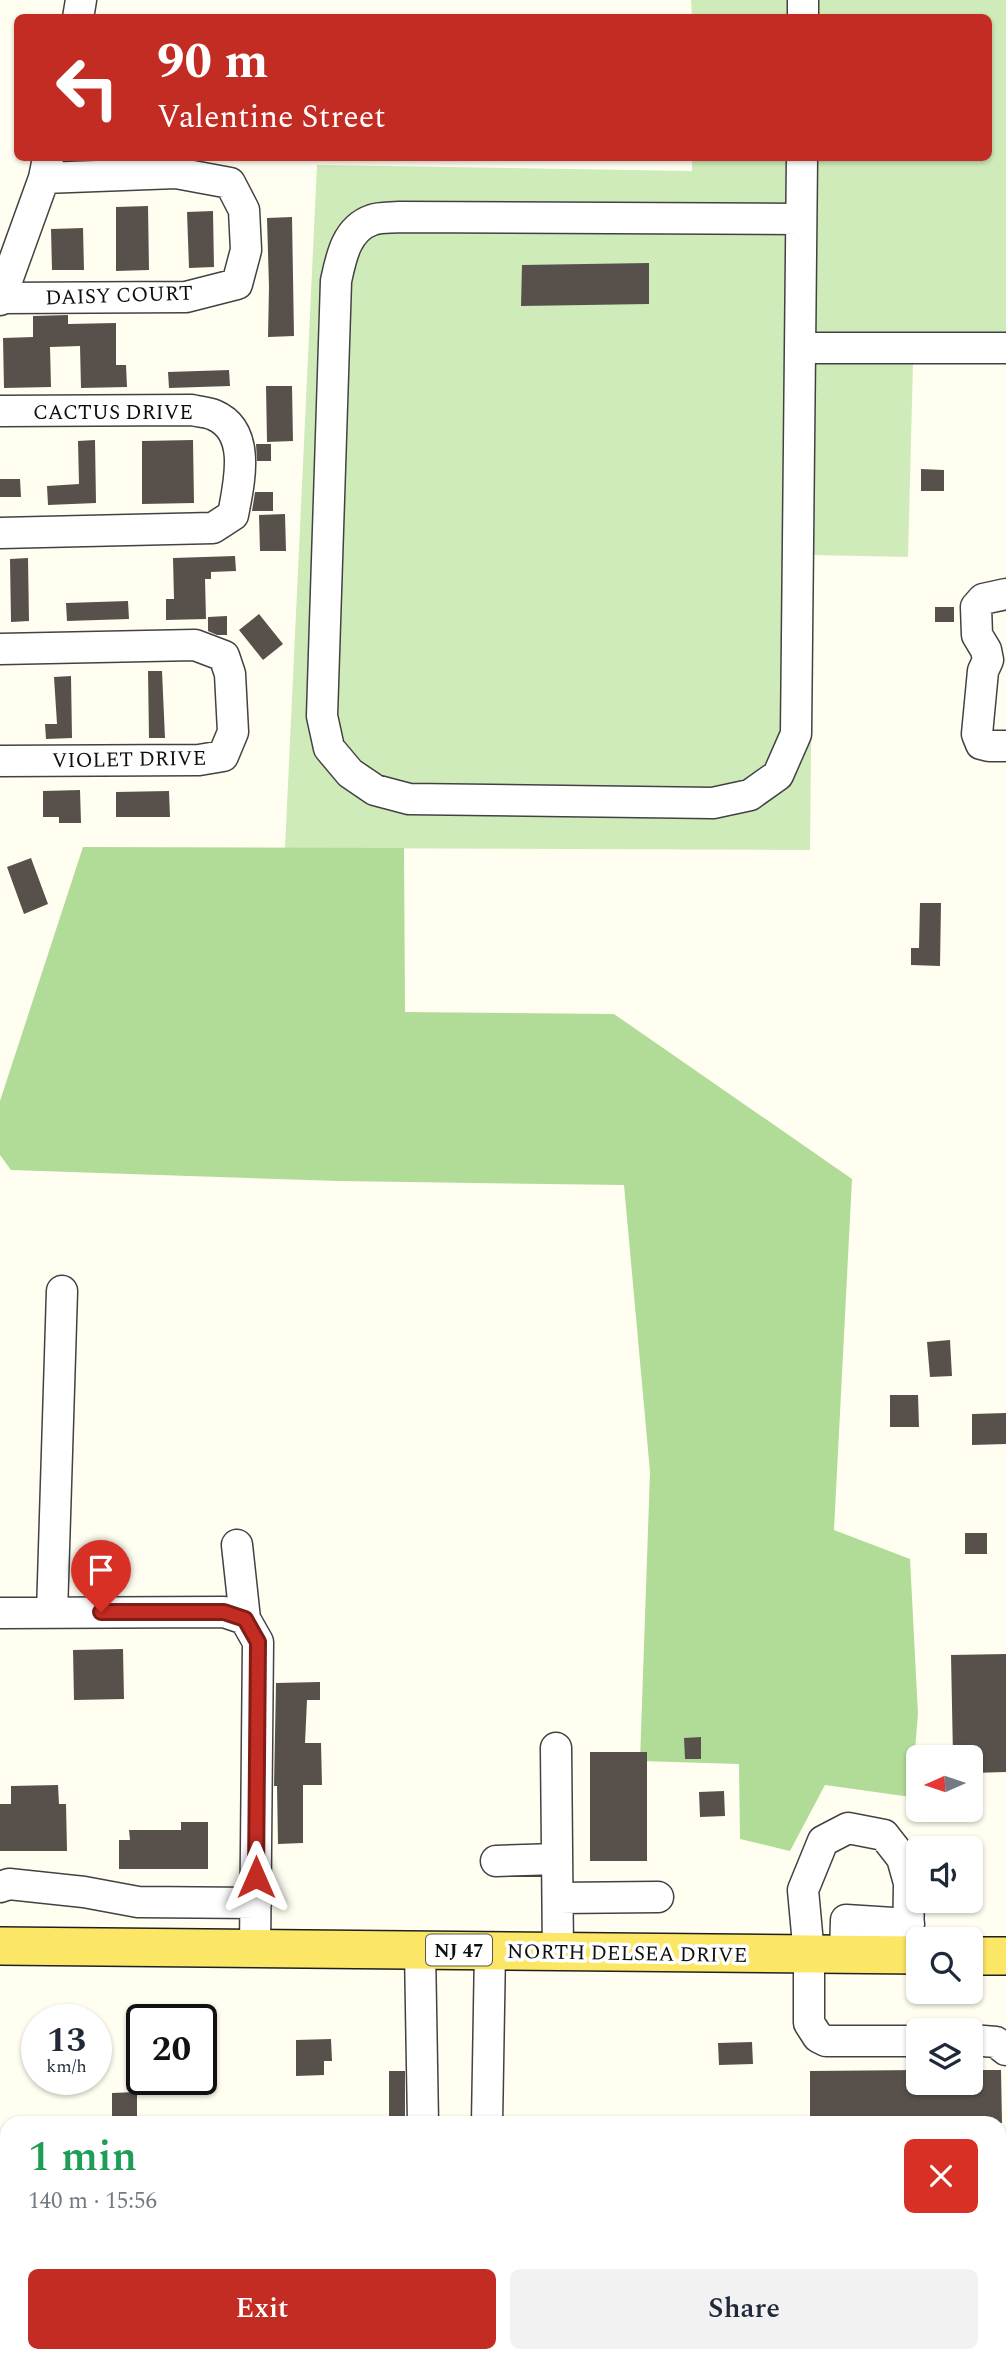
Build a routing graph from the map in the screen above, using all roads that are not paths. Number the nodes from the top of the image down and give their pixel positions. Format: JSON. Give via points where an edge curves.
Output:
{"nodes":[{"id":1,"x":802,"y":161,"type":"edge"},
{"id":2,"x":46,"y":168,"type":"edge"},
{"id":3,"x":801,"y":219,"type":"junction"},
{"id":4,"x":0,"y":299,"type":"edge"},
{"id":5,"x":800,"y":348,"type":"junction"},
{"id":6,"x":1006,"y":348,"type":"edge"},
{"id":7,"x":0,"y":411,"type":"edge"},
{"id":8,"x":0,"y":533,"type":"edge"},
{"id":9,"x":1006,"y":594,"type":"edge"},
{"id":10,"x":0,"y":649,"type":"edge"},
{"id":11,"x":997,"y":660,"type":"edge"},
{"id":12,"x":1006,"y":746,"type":"edge"},
{"id":13,"x":0,"y":761,"type":"edge"},
{"id":14,"x":62,"y":1292,"type":"dead end"},
{"id":15,"x":236,"y":1545,"type":"dead end"},
{"id":16,"x":0,"y":1613,"type":"edge"},
{"id":17,"x":52,"y":1613,"type":"junction"},
{"id":18,"x":245,"y":1619,"type":"junction"},
{"id":19,"x":556,"y":1748,"type":"dead end"},
{"id":20,"x":557,"y":1859,"type":"junction"},
{"id":21,"x":496,"y":1861,"type":"dead end"},
{"id":22,"x":0,"y":1887,"type":"edge"},
{"id":23,"x":658,"y":1897,"type":"dead end"},
{"id":24,"x":558,"y":1898,"type":"junction"},
{"id":25,"x":131,"y":1900,"type":"junction"},
{"id":26,"x":256,"y":1903,"type":"junction"},
{"id":27,"x":911,"y":1927,"type":"edge"},
{"id":28,"x":0,"y":1946,"type":"edge"},
{"id":29,"x":906,"y":1946,"type":"edge"},
{"id":30,"x":128,"y":1948,"type":"junction"},
{"id":31,"x":255,"y":1949,"type":"junction"},
{"id":32,"x":420,"y":1950,"type":"junction"},
{"id":33,"x":490,"y":1951,"type":"junction"},
{"id":34,"x":558,"y":1953,"type":"junction"},
{"id":35,"x":809,"y":1955,"type":"junction"},
{"id":36,"x":983,"y":1956,"type":"edge"},
{"id":37,"x":1006,"y":1956,"type":"edge"},
{"id":38,"x":906,"y":2040,"type":"edge"},
{"id":39,"x":983,"y":2041,"type":"edge"},
{"id":40,"x":1006,"y":2050,"type":"edge"},
{"id":41,"x":422,"y":2116,"type":"edge"},
{"id":42,"x":487,"y":2116,"type":"edge"}],
"edges":[{"from":1,"to":3,"type":"lane"},
{"from":2,"to":4,"type":"lane"},
{"from":2,"to":4,"type":"lane","name":"DAISY COURT","via":[[176,173],[230,183],[244,210],[246,250],[237,284],[187,297]]},
{"from":3,"to":5,"type":"lane"},
{"from":3,"to":5,"type":"lane","via":[[400,217],[371,220],[354,233],[342,253],[337,281],[322,716],[329,748],[351,773],[375,790],[409,799],[713,803],[750,795],[778,775],[796,734]]},
{"from":5,"to":6,"type":"lane"},
{"from":7,"to":8,"type":"lane","name":"CACTUS DRIVE","via":[[192,410],[215,415],[231,427],[240,449],[233,515],[213,528]]},
{"from":9,"to":11,"type":"lane","via":[[984,599],[976,607],[977,635]]},
{"from":10,"to":13,"type":"lane","name":"VIOLET DRIVE","via":[[195,645],[224,656],[230,674],[233,732],[223,756],[199,760]]},
{"from":11,"to":12,"type":"lane","via":[[983,671],[977,734],[981,744]]},
{"from":14,"to":17,"type":"lane"},
{"from":15,"to":18,"type":"lane"},
{"from":16,"to":17,"type":"lane"},
{"from":17,"to":18,"type":"lane","via":[[224,1612]]},
{"from":18,"to":26,"type":"lane","via":[[258,1642]]},
{"from":19,"to":20,"type":"lane"},
{"from":20,"to":21,"type":"lane"},
{"from":20,"to":24,"type":"lane"},
{"from":22,"to":25,"type":"lane","via":[[9,1884]]},
{"from":23,"to":24,"type":"lane"},
{"from":24,"to":34,"type":"lane"},
{"from":25,"to":26,"type":"lane"},
{"from":25,"to":30,"type":"lane"},
{"from":26,"to":31,"type":"lane"},
{"from":27,"to":35,"type":"lane","via":[[909,1883],[902,1858],[884,1835],[848,1828],[823,1841],[803,1891]]},
{"from":28,"to":30,"type":"main road","name":"NORTH DELSEA DRIVE","number":"NJ 47"},
{"from":29,"to":35,"type":"main road","name":"NORTH DELSEA DRIVE","number":"NJ 47"},
{"from":30,"to":31,"type":"main road","name":"NORTH DELSEA DRIVE","number":"NJ 47"},
{"from":31,"to":32,"type":"main road","name":"NORTH DELSEA DRIVE","number":"NJ 47"},
{"from":32,"to":33,"type":"main road","name":"NORTH DELSEA DRIVE","number":"NJ 47"},
{"from":32,"to":41,"type":"lane"},
{"from":33,"to":34,"type":"main road","name":"NORTH DELSEA DRIVE","number":"NJ 47"},
{"from":33,"to":42,"type":"lane"},
{"from":34,"to":35,"type":"main road","name":"NORTH DELSEA DRIVE","number":"NJ 47"},
{"from":35,"to":38,"type":"lane","via":[[808,2023],[818,2037],[825,2041]]},
{"from":36,"to":37,"type":"main road"},
{"from":39,"to":40,"type":"lane","via":[[996,2042]]}]}
